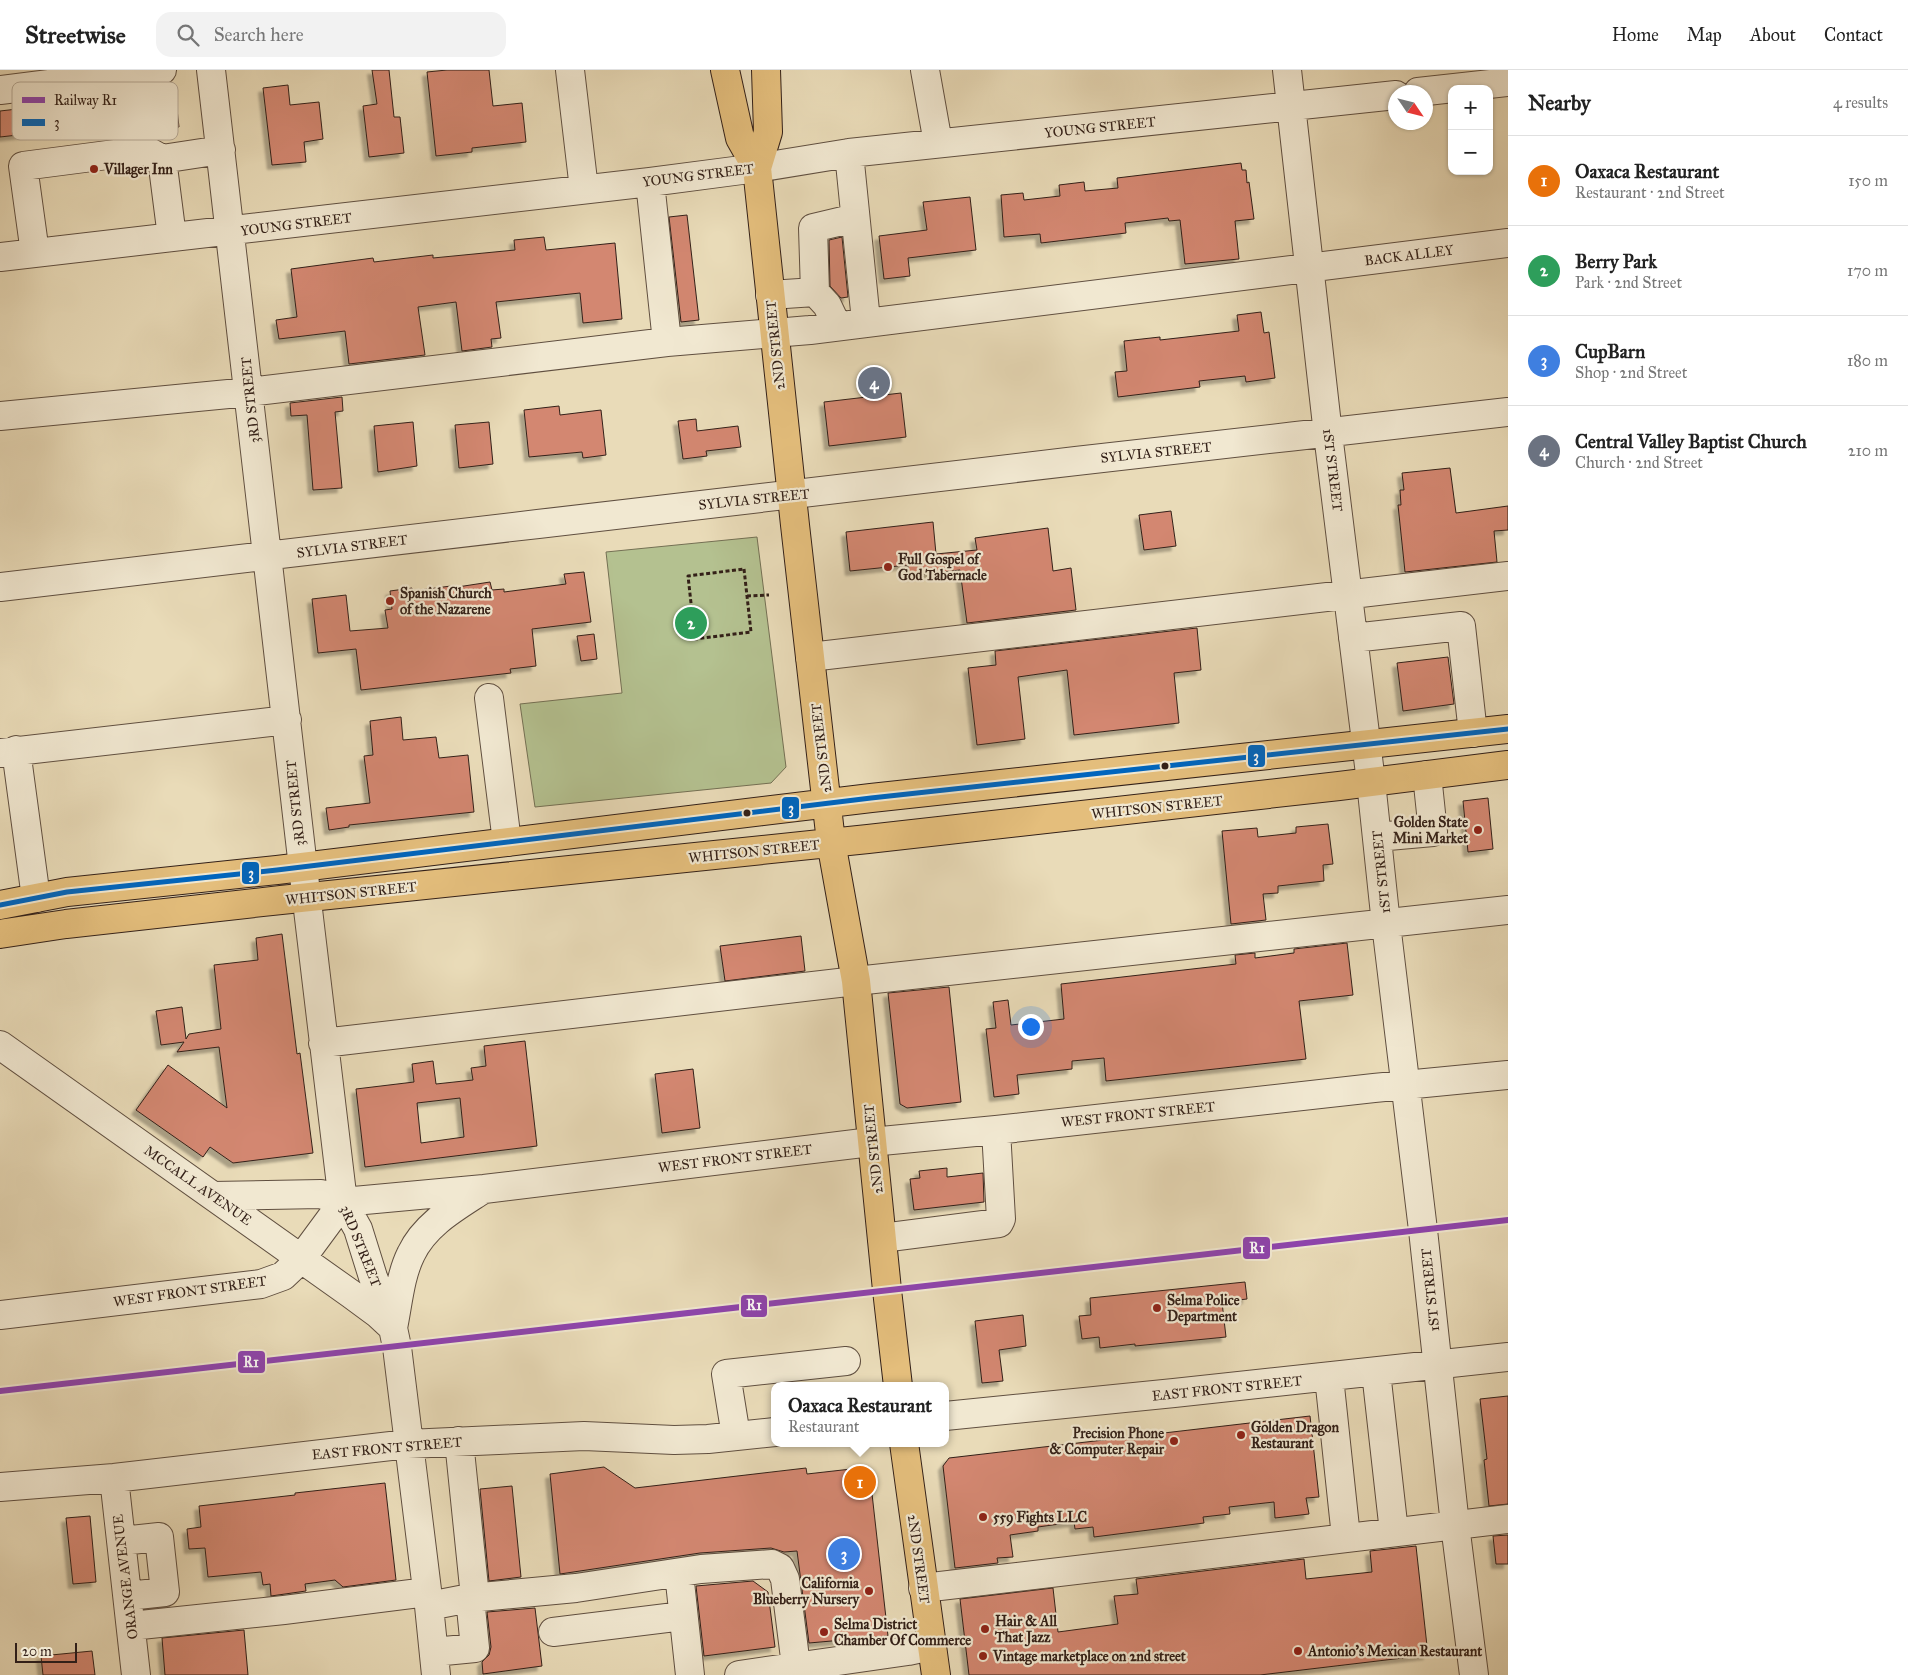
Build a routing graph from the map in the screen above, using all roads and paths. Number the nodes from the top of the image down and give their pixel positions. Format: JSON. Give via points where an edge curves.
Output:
{"nodes":[{"id":1,"x":162,"y":70,"type":"edge"},
{"id":2,"x":211,"y":70,"type":"edge"},
{"id":3,"x":570,"y":70,"type":"edge"},
{"id":4,"x":725,"y":70,"type":"edge"},
{"id":5,"x":766,"y":70,"type":"edge"},
{"id":6,"x":924,"y":70,"type":"edge"},
{"id":7,"x":1287,"y":70,"type":"edge"},
{"id":8,"x":65,"y":82,"type":"edge"},
{"id":9,"x":1508,"y":82,"type":"edge"},
{"id":10,"x":1433,"y":90,"type":"edge"},
{"id":11,"x":1388,"y":96,"type":"edge"},
{"id":12,"x":1292,"y":107,"type":"junction"},
{"id":13,"x":938,"y":143,"type":"junction"},
{"id":14,"x":221,"y":150,"type":"junction"},
{"id":15,"x":849,"y":153,"type":"junction"},
{"id":16,"x":162,"y":160,"type":"junction"},
{"id":17,"x":757,"y":168,"type":"junction"},
{"id":18,"x":650,"y":182,"type":"junction"},
{"id":19,"x":584,"y":189,"type":"junction"},
{"id":20,"x":854,"y":218,"type":"junction"},
{"id":21,"x":230,"y":232,"type":"junction"},
{"id":22,"x":172,"y":237,"type":"junction"},
{"id":23,"x":1508,"y":243,"type":"edge"},
{"id":24,"x":35,"y":253,"type":"junction"},
{"id":25,"x":0,"y":257,"type":"edge"},
{"id":26,"x":1310,"y":266,"type":"junction"},
{"id":27,"x":815,"y":292,"type":"junction"},
{"id":28,"x":770,"y":295,"type":"junction"},
{"id":29,"x":866,"y":321,"type":"junction"},
{"id":30,"x":837,"y":326,"type":"junction"},
{"id":31,"x":774,"y":332,"type":"junction"},
{"id":32,"x":667,"y":342,"type":"junction"},
{"id":33,"x":249,"y":392,"type":"junction"},
{"id":34,"x":1508,"y":412,"type":"edge"},
{"id":35,"x":0,"y":416,"type":"edge"},
{"id":36,"x":1328,"y":434,"type":"junction"},
{"id":37,"x":791,"y":495,"type":"junction"},
{"id":38,"x":267,"y":556,"type":"junction"},
{"id":39,"x":1508,"y":576,"type":"edge"},
{"id":40,"x":0,"y":586,"type":"edge"},
{"id":41,"x":769,"y":594,"type":"dead end"},
{"id":42,"x":747,"y":596,"type":"junction"},
{"id":43,"x":1349,"y":596,"type":"junction"},
{"id":44,"x":1353,"y":638,"type":"junction"},
{"id":45,"x":810,"y":657,"type":"junction"},
{"id":46,"x":489,"y":698,"type":"dead end"},
{"id":47,"x":286,"y":720,"type":"junction"},
{"id":48,"x":1508,"y":729,"type":"edge"},
{"id":49,"x":1473,"y":732,"type":"junction"},
{"id":50,"x":1366,"y":744,"type":"junction"},
{"id":51,"x":8,"y":752,"type":"edge"},
{"id":52,"x":1508,"y":765,"type":"edge"},
{"id":53,"x":1427,"y":775,"type":"junction"},
{"id":54,"x":1371,"y":782,"type":"junction"},
{"id":55,"x":827,"y":803,"type":"junction"},
{"id":56,"x":1377,"y":837,"type":"junction"},
{"id":57,"x":507,"y":842,"type":"junction"},
{"id":58,"x":832,"y":842,"type":"junction"},
{"id":59,"x":302,"y":866,"type":"junction"},
{"id":60,"x":36,"y":898,"type":"junction"},
{"id":61,"x":305,"y":898,"type":"junction"},
{"id":62,"x":0,"y":904,"type":"edge"},
{"id":63,"x":1508,"y":910,"type":"edge"},
{"id":64,"x":1386,"y":924,"type":"junction"},
{"id":65,"x":0,"y":934,"type":"edge"},
{"id":66,"x":856,"y":981,"type":"junction"},
{"id":67,"x":323,"y":1043,"type":"junction"},
{"id":68,"x":0,"y":1045,"type":"edge"},
{"id":69,"x":1508,"y":1075,"type":"edge"},
{"id":70,"x":1406,"y":1085,"type":"junction"},
{"id":71,"x":996,"y":1130,"type":"junction"},
{"id":72,"x":872,"y":1142,"type":"junction"},
{"id":73,"x":484,"y":1189,"type":"junction"},
{"id":74,"x":214,"y":1196,"type":"junction"},
{"id":75,"x":343,"y":1202,"type":"junction"},
{"id":76,"x":882,"y":1238,"type":"junction"},
{"id":77,"x":302,"y":1259,"type":"junction"},
{"id":78,"x":0,"y":1315,"type":"edge"},
{"id":79,"x":393,"y":1328,"type":"junction"},
{"id":80,"x":1508,"y":1357,"type":"edge"},
{"id":81,"x":846,"y":1361,"type":"dead end"},
{"id":82,"x":1438,"y":1365,"type":"junction"},
{"id":83,"x":1376,"y":1372,"type":"junction"},
{"id":84,"x":1329,"y":1377,"type":"junction"},
{"id":85,"x":898,"y":1382,"type":"edge"},
{"id":86,"x":949,"y":1416,"type":"edge"},
{"id":87,"x":771,"y":1432,"type":"edge"},
{"id":88,"x":736,"y":1436,"type":"junction"},
{"id":89,"x":459,"y":1441,"type":"junction"},
{"id":90,"x":408,"y":1444,"type":"junction"},
{"id":91,"x":905,"y":1447,"type":"edge"},
{"id":92,"x":114,"y":1478,"type":"junction"},
{"id":93,"x":0,"y":1487,"type":"edge"},
{"id":94,"x":1508,"y":1518,"type":"edge"},
{"id":95,"x":1455,"y":1524,"type":"junction"},
{"id":96,"x":1394,"y":1532,"type":"junction"},
{"id":97,"x":1346,"y":1537,"type":"junction"},
{"id":98,"x":121,"y":1541,"type":"junction"},
{"id":99,"x":679,"y":1573,"type":"junction"},
{"id":100,"x":923,"y":1588,"type":"junction"},
{"id":101,"x":128,"y":1596,"type":"junction"},
{"id":102,"x":473,"y":1598,"type":"junction"},
{"id":103,"x":428,"y":1599,"type":"junction"},
{"id":104,"x":683,"y":1616,"type":"junction"},
{"id":105,"x":131,"y":1626,"type":"junction"},
{"id":106,"x":553,"y":1632,"type":"dead end"},
{"id":107,"x":931,"y":1646,"type":"junction"},
{"id":108,"x":435,"y":1664,"type":"edge"},
{"id":109,"x":796,"y":1666,"type":"junction"},
{"id":110,"x":136,"y":1675,"type":"edge"},
{"id":111,"x":690,"y":1675,"type":"edge"},
{"id":112,"x":739,"y":1675,"type":"edge"},
{"id":113,"x":936,"y":1675,"type":"edge"},
{"id":114,"x":1474,"y":1675,"type":"edge"}],
"edges":[{"from":1,"to":8,"type":"street"},
{"from":2,"to":14,"type":"street","name":"3RD STREET"},
{"from":3,"to":19,"type":"street"},
{"from":4,"to":17,"type":"main road","name":"2ND STREET","via":[[740,138]]},
{"from":5,"to":17,"type":"main road","name":"2ND STREET","via":[[768,132]]},
{"from":6,"to":13,"type":"street"},
{"from":7,"to":12,"type":"street","name":"1ST STREET"},
{"from":9,"to":10,"type":"street"},
{"from":11,"to":12,"type":"street","name":"YOUNG STREET"},
{"from":12,"to":13,"type":"street","name":"YOUNG STREET"},
{"from":12,"to":26,"type":"street","name":"1ST STREET"},
{"from":13,"to":15,"type":"street","name":"YOUNG STREET"},
{"from":14,"to":16,"type":"street"},
{"from":14,"to":21,"type":"street","name":"3RD STREET"},
{"from":15,"to":17,"type":"street","name":"YOUNG STREET"},
{"from":15,"to":20,"type":"street"},
{"from":16,"to":22,"type":"street"},
{"from":16,"to":24,"type":"street","via":[[146,150],[23,166]]},
{"from":17,"to":18,"type":"street","name":"YOUNG STREET"},
{"from":17,"to":28,"type":"main road","name":"2ND STREET"},
{"from":18,"to":19,"type":"street","name":"YOUNG STREET"},
{"from":18,"to":32,"type":"street"},
{"from":19,"to":21,"type":"street","name":"YOUNG STREET"},
{"from":20,"to":27,"type":"street","via":[[813,228]]},
{"from":20,"to":29,"type":"street"},
{"from":21,"to":22,"type":"street","name":"YOUNG STREET"},
{"from":21,"to":33,"type":"street","name":"3RD STREET"},
{"from":22,"to":24,"type":"street","name":"YOUNG STREET"},
{"from":23,"to":26,"type":"street","name":"BACK ALLEY"},
{"from":24,"to":25,"type":"street","name":"YOUNG STREET"},
{"from":26,"to":29,"type":"street","name":"BACK ALLEY"},
{"from":26,"to":36,"type":"street","name":"1ST STREET"},
{"from":27,"to":28,"type":"street"},
{"from":27,"to":30,"type":"street","via":[[827,305]]},
{"from":28,"to":31,"type":"main road","name":"2ND STREET"},
{"from":29,"to":30,"type":"street","name":"BACK ALLEY"},
{"from":30,"to":31,"type":"street","name":"BACK ALLEY"},
{"from":31,"to":32,"type":"street","name":"BACK ALLEY"},
{"from":31,"to":37,"type":"main road","name":"2ND STREET"},
{"from":32,"to":33,"type":"street","name":"BACK ALLEY"},
{"from":33,"to":35,"type":"street","name":"BACK ALLEY"},
{"from":33,"to":38,"type":"street","name":"3RD STREET"},
{"from":34,"to":36,"type":"street","name":"SYLVIA STREET"},
{"from":36,"to":37,"type":"street","name":"SYLVIA STREET"},
{"from":36,"to":43,"type":"street","name":"1ST STREET"},
{"from":37,"to":38,"type":"street","name":"SYLVIA STREET"},
{"from":37,"to":45,"type":"main road","name":"2ND STREET"},
{"from":38,"to":40,"type":"street","name":"SYLVIA STREET"},
{"from":38,"to":47,"type":"street","name":"3RD STREET"},
{"from":39,"to":43,"type":"street"},
{"from":41,"to":42,"type":"path"},
{"from":42,"to":42,"type":"path","via":[[744,569],[688,576],[695,639],[752,632]]},
{"from":43,"to":44,"type":"street","name":"1ST STREET"},
{"from":43,"to":45,"type":"street"},
{"from":44,"to":49,"type":"street","via":[[1461,626]]},
{"from":44,"to":50,"type":"street","name":"1ST STREET"},
{"from":45,"to":55,"type":"main road","name":"2ND STREET"},
{"from":46,"to":57,"type":"street"},
{"from":47,"to":51,"type":"street"},
{"from":47,"to":59,"type":"street","name":"3RD STREET"},
{"from":48,"to":49,"type":"main road"},
{"from":49,"to":50,"type":"main road"},
{"from":50,"to":54,"type":"street","name":"1ST STREET"},
{"from":50,"to":55,"type":"main road"},
{"from":51,"to":60,"type":"street"},
{"from":52,"to":53,"type":"main road","name":"WHITSON STREET"},
{"from":53,"to":54,"type":"main road","name":"WHITSON STREET"},
{"from":53,"to":56,"type":"street","via":[[1433,832]]},
{"from":54,"to":56,"type":"street","name":"1ST STREET"},
{"from":54,"to":58,"type":"main road","name":"WHITSON STREET"},
{"from":55,"to":57,"type":"main road"},
{"from":55,"to":58,"type":"main road","name":"2ND STREET"},
{"from":56,"to":64,"type":"street","name":"1ST STREET"},
{"from":57,"to":59,"type":"main road"},
{"from":58,"to":61,"type":"main road","name":"WHITSON STREET"},
{"from":58,"to":66,"type":"main road","name":"2ND STREET"},
{"from":59,"to":60,"type":"main road"},
{"from":59,"to":61,"type":"street","name":"3RD STREET"},
{"from":60,"to":62,"type":"main road"},
{"from":61,"to":65,"type":"main road","name":"WHITSON STREET"},
{"from":61,"to":67,"type":"street","name":"3RD STREET"},
{"from":63,"to":64,"type":"street"},
{"from":64,"to":66,"type":"street"},
{"from":64,"to":70,"type":"street","name":"1ST STREET"},
{"from":66,"to":67,"type":"street"},
{"from":66,"to":72,"type":"main road","name":"2ND STREET"},
{"from":67,"to":75,"type":"street","name":"3RD STREET"},
{"from":68,"to":74,"type":"street","name":"MCCALL AVENUE"},
{"from":69,"to":70,"type":"street","name":"WEST FRONT STREET"},
{"from":70,"to":71,"type":"street","name":"WEST FRONT STREET"},
{"from":70,"to":82,"type":"street","name":"1ST STREET"},
{"from":71,"to":72,"type":"street","name":"WEST FRONT STREET"},
{"from":71,"to":76,"type":"street","via":[[999,1223]]},
{"from":72,"to":73,"type":"street","name":"WEST FRONT STREET"},
{"from":72,"to":76,"type":"main road","name":"2ND STREET"},
{"from":73,"to":75,"type":"street","name":"WEST FRONT STREET"},
{"from":73,"to":79,"type":"street","via":[[436,1223],[417,1242],[405,1269]]},
{"from":74,"to":75,"type":"street","via":[[322,1194]]},
{"from":74,"to":77,"type":"street","name":"MCCALL AVENUE"},
{"from":75,"to":77,"type":"street","name":"WEST FRONT STREET"},
{"from":75,"to":79,"type":"street","name":"3RD STREET","via":[[358,1229]]},
{"from":76,"to":85,"type":"main road","name":"2ND STREET"},
{"from":77,"to":78,"type":"street","name":"WEST FRONT STREET","via":[[283,1276],[261,1284]]},
{"from":77,"to":79,"type":"street","name":"MCCALL AVENUE"},
{"from":79,"to":90,"type":"street","name":"3RD STREET"},
{"from":80,"to":82,"type":"street","name":"EAST FRONT STREET"},
{"from":81,"to":88,"type":"street","via":[[726,1374]]},
{"from":82,"to":83,"type":"street","name":"EAST FRONT STREET"},
{"from":82,"to":95,"type":"street","name":"1ST STREET"},
{"from":83,"to":84,"type":"street","name":"EAST FRONT STREET"},
{"from":83,"to":96,"type":"street"},
{"from":84,"to":86,"type":"street","name":"EAST FRONT STREET"},
{"from":84,"to":97,"type":"street"},
{"from":87,"to":88,"type":"street","name":"EAST FRONT STREET"},
{"from":88,"to":89,"type":"street","name":"EAST FRONT STREET","via":[[674,1440],[584,1436]]},
{"from":89,"to":90,"type":"street","name":"EAST FRONT STREET"},
{"from":89,"to":102,"type":"street"},
{"from":90,"to":92,"type":"street","name":"EAST FRONT STREET"},
{"from":90,"to":103,"type":"street","name":"3RD STREET"},
{"from":91,"to":100,"type":"main road","name":"2ND STREET"},
{"from":92,"to":93,"type":"street","name":"EAST FRONT STREET"},
{"from":92,"to":98,"type":"street","name":"ORANGE AVENUE"},
{"from":94,"to":95,"type":"street"},
{"from":95,"to":96,"type":"street"},
{"from":95,"to":114,"type":"street","name":"1ST STREET"},
{"from":96,"to":97,"type":"street"},
{"from":97,"to":100,"type":"street"},
{"from":98,"to":101,"type":"street","name":"ORANGE AVENUE"},
{"from":98,"to":101,"type":"street","via":[[159,1536],[165,1592]]},
{"from":99,"to":102,"type":"street"},
{"from":99,"to":104,"type":"street"},
{"from":99,"to":109,"type":"street","via":[[764,1563],[780,1568],[785,1579]]},
{"from":100,"to":107,"type":"main road","name":"2ND STREET"},
{"from":101,"to":105,"type":"street","name":"ORANGE AVENUE"},
{"from":102,"to":103,"type":"street"},
{"from":102,"to":108,"type":"street","via":[[475,1648]]},
{"from":103,"to":105,"type":"street"},
{"from":103,"to":108,"type":"street","name":"3RD STREET"},
{"from":104,"to":106,"type":"street"},
{"from":104,"to":111,"type":"street"},
{"from":105,"to":110,"type":"street","name":"ORANGE AVENUE"},
{"from":107,"to":109,"type":"street","via":[[908,1652]]},
{"from":107,"to":113,"type":"main road","name":"2ND STREET"},
{"from":109,"to":112,"type":"street"}]}
